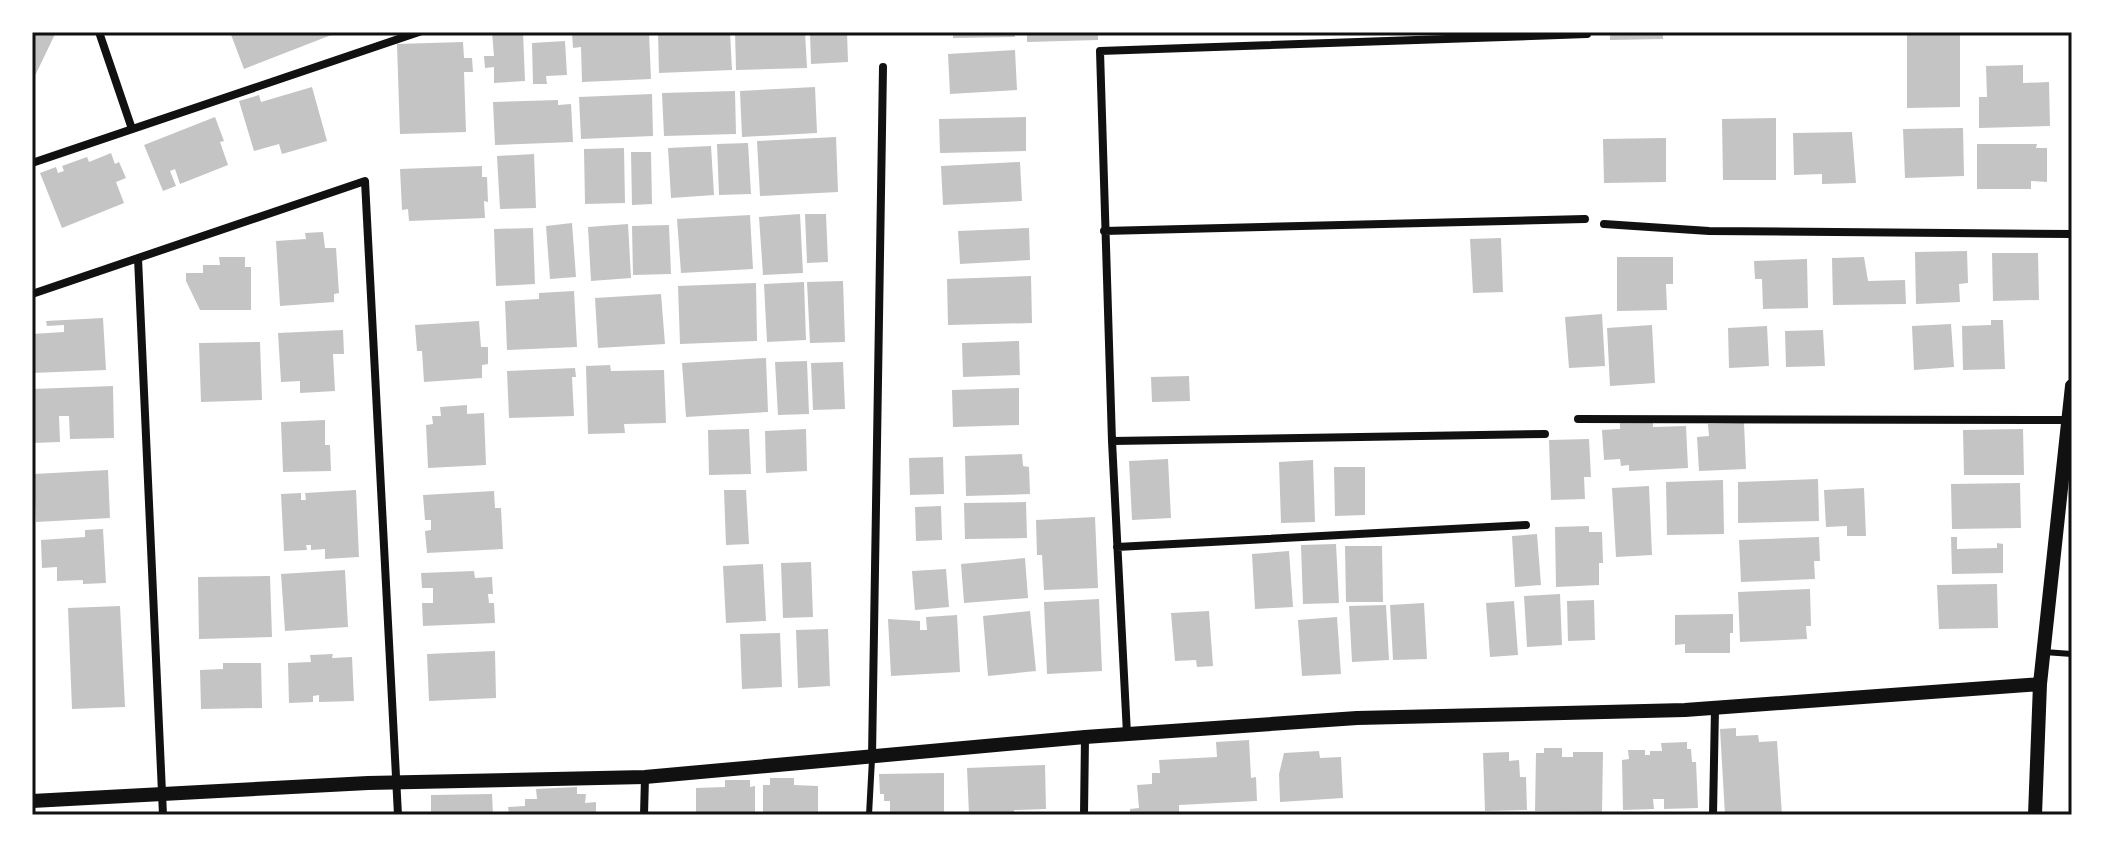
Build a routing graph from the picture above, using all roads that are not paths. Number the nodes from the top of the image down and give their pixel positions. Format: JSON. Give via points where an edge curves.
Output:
{"nodes":[{"id":1,"x":99,"y":32,"type":"edge"},
{"id":2,"x":419,"y":32,"type":"edge"},
{"id":3,"x":1587,"y":34,"type":"edge"},
{"id":4,"x":883,"y":67,"type":"dead end"},
{"id":5,"x":132,"y":129,"type":"junction"},
{"id":6,"x":32,"y":163,"type":"edge"},
{"id":7,"x":1585,"y":219,"type":"dead end"},
{"id":8,"x":1604,"y":224,"type":"dead end"},
{"id":9,"x":1104,"y":231,"type":"junction"},
{"id":10,"x":2072,"y":234,"type":"edge"},
{"id":11,"x":138,"y":258,"type":"junction"},
{"id":12,"x":32,"y":294,"type":"edge"},
{"id":13,"x":2072,"y":387,"type":"edge"},
{"id":14,"x":1578,"y":419,"type":"dead end"},
{"id":15,"x":2069,"y":420,"type":"junction"},
{"id":16,"x":1545,"y":434,"type":"dead end"},
{"id":17,"x":1112,"y":441,"type":"junction"},
{"id":18,"x":1526,"y":525,"type":"dead end"},
{"id":19,"x":1117,"y":547,"type":"junction"},
{"id":20,"x":2043,"y":652,"type":"junction"},
{"id":21,"x":2072,"y":654,"type":"edge"},
{"id":22,"x":2040,"y":684,"type":"junction"},
{"id":23,"x":1715,"y":708,"type":"junction"},
{"id":24,"x":1127,"y":734,"type":"junction"},
{"id":25,"x":1085,"y":737,"type":"junction"},
{"id":26,"x":872,"y":758,"type":"junction"},
{"id":27,"x":645,"y":777,"type":"junction"},
{"id":28,"x":398,"y":782,"type":"junction"},
{"id":29,"x":162,"y":794,"type":"junction"},
{"id":30,"x":32,"y":801,"type":"edge"},
{"id":31,"x":163,"y":815,"type":"edge"},
{"id":32,"x":398,"y":815,"type":"edge"},
{"id":33,"x":644,"y":815,"type":"edge"},
{"id":34,"x":869,"y":815,"type":"edge"},
{"id":35,"x":1084,"y":815,"type":"edge"},
{"id":36,"x":1713,"y":815,"type":"edge"},
{"id":37,"x":2035,"y":815,"type":"edge"}],
"edges":[{"from":1,"to":5,"type":"street"},
{"from":2,"to":5,"type":"street"},
{"from":3,"to":9,"type":"street","via":[[1100,51]]},
{"from":4,"to":26,"type":"street"},
{"from":5,"to":6,"type":"street"},
{"from":7,"to":9,"type":"street"},
{"from":8,"to":10,"type":"street","via":[[1709,231]]},
{"from":9,"to":17,"type":"street"},
{"from":11,"to":12,"type":"street"},
{"from":11,"to":28,"type":"street","via":[[365,181]]},
{"from":11,"to":29,"type":"street"},
{"from":13,"to":15,"type":"street"},
{"from":14,"to":15,"type":"street"},
{"from":15,"to":20,"type":"street"},
{"from":16,"to":17,"type":"street"},
{"from":17,"to":19,"type":"street"},
{"from":18,"to":19,"type":"street"},
{"from":19,"to":24,"type":"street"},
{"from":20,"to":21,"type":"lane"},
{"from":20,"to":22,"type":"street"},
{"from":22,"to":23,"type":"street"},
{"from":22,"to":37,"type":"street"},
{"from":23,"to":24,"type":"street","via":[[1357,718]]},
{"from":23,"to":36,"type":"street"},
{"from":24,"to":25,"type":"street"},
{"from":25,"to":26,"type":"street"},
{"from":25,"to":35,"type":"street"},
{"from":26,"to":27,"type":"street"},
{"from":26,"to":34,"type":"lane"},
{"from":27,"to":28,"type":"street"},
{"from":27,"to":33,"type":"street"},
{"from":28,"to":29,"type":"street"},
{"from":28,"to":32,"type":"street"},
{"from":29,"to":30,"type":"street"},
{"from":29,"to":31,"type":"street"}]}
